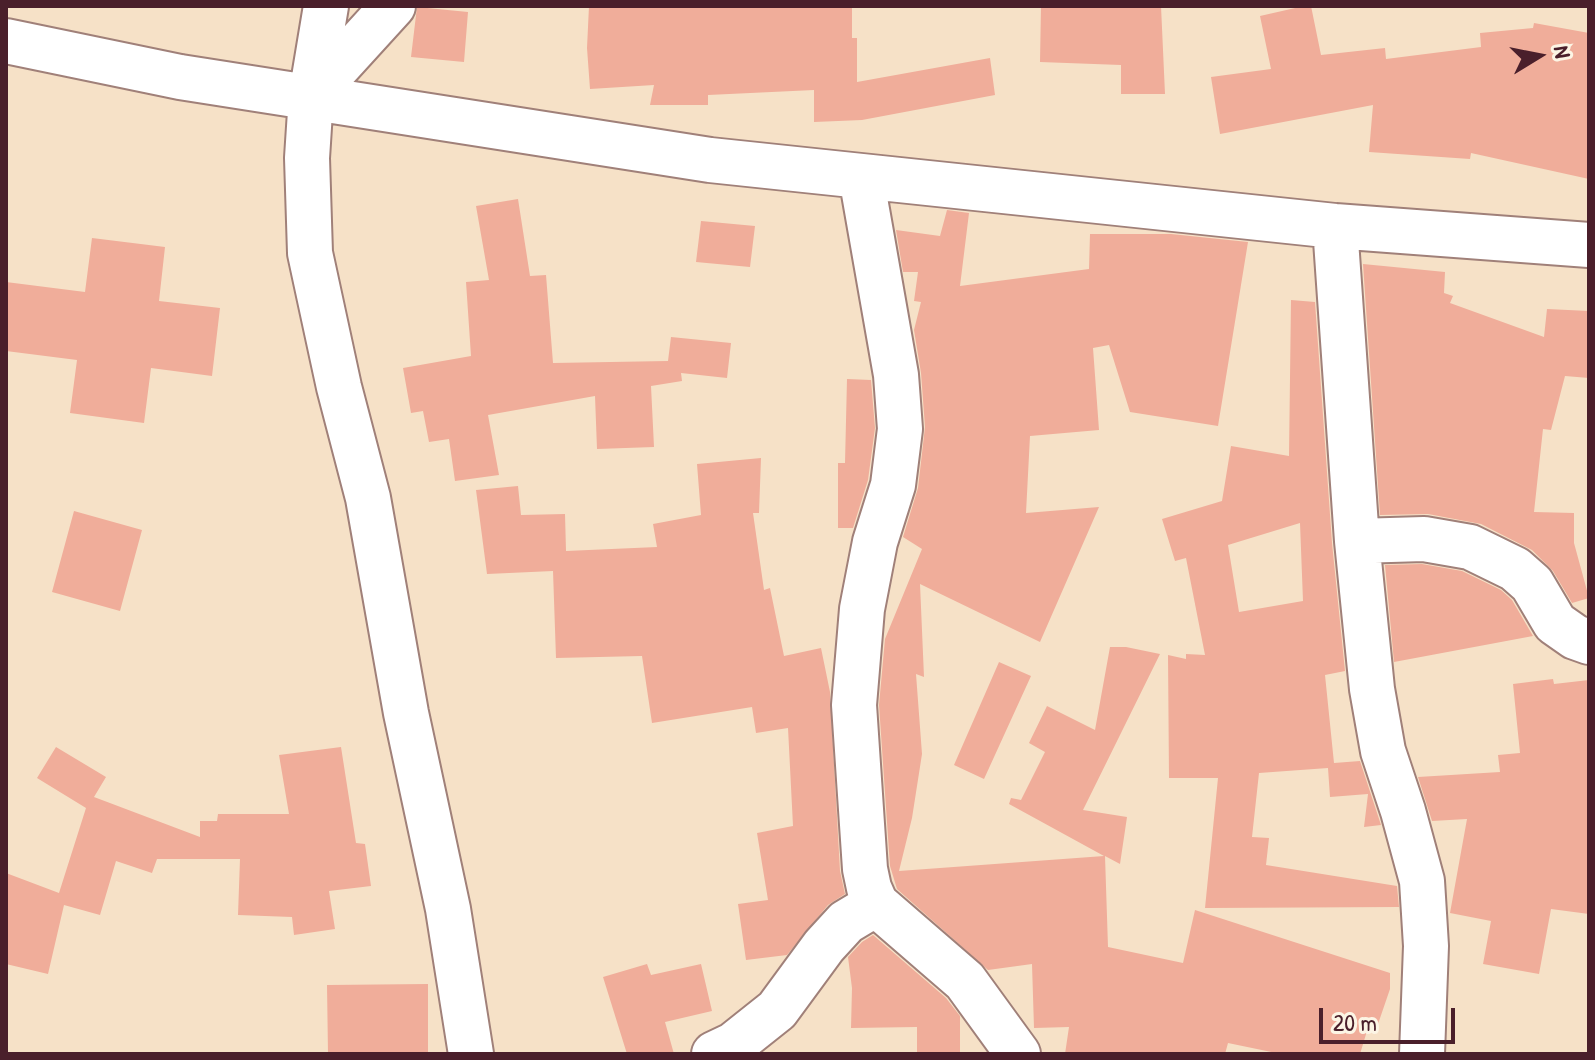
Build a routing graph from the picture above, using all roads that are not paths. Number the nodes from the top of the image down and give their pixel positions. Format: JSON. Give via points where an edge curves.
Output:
{"nodes":[{"id":1,"x":326,"y":6,"type":"edge"},
{"id":2,"x":393,"y":6,"type":"edge"},
{"id":3,"x":6,"y":41,"type":"edge"},
{"id":4,"x":311,"y":96,"type":"junction"},
{"id":5,"x":861,"y":176,"type":"junction"},
{"id":6,"x":1335,"y":226,"type":"junction"},
{"id":7,"x":1589,"y":245,"type":"edge"},
{"id":8,"x":1357,"y":541,"type":"junction"},
{"id":9,"x":1589,"y":642,"type":"edge"},
{"id":10,"x":876,"y":904,"type":"junction"},
{"id":11,"x":777,"y":1010,"type":"junction"},
{"id":12,"x":471,"y":1054,"type":"edge"},
{"id":13,"x":714,"y":1054,"type":"edge"},
{"id":14,"x":750,"y":1054,"type":"edge"},
{"id":15,"x":1018,"y":1054,"type":"edge"},
{"id":16,"x":1422,"y":1054,"type":"edge"}],
"edges":[{"from":1,"to":4,"type":"street"},
{"from":2,"to":4,"type":"street"},
{"from":3,"to":4,"type":"street","via":[[180,77]]},
{"from":4,"to":5,"type":"street","via":[[710,160]]},
{"from":4,"to":12,"type":"street","via":[[310,253],[368,498]]},
{"from":5,"to":6,"type":"street"},
{"from":5,"to":10,"type":"street","via":[[896,375],[900,429],[893,485],[862,609],[854,705],[861,846]]},
{"from":6,"to":7,"type":"street"},
{"from":6,"to":8,"type":"street"},
{"from":8,"to":9,"type":"street","via":[[1424,539],[1470,547],[1515,569],[1532,584],[1555,623]]},
{"from":8,"to":16,"type":"street","via":[[1383,751],[1422,881]]},
{"from":10,"to":11,"type":"street","via":[[846,922]]},
{"from":10,"to":15,"type":"street","via":[[965,981]]},
{"from":11,"to":13,"type":"street"},
{"from":11,"to":14,"type":"street"}]}
